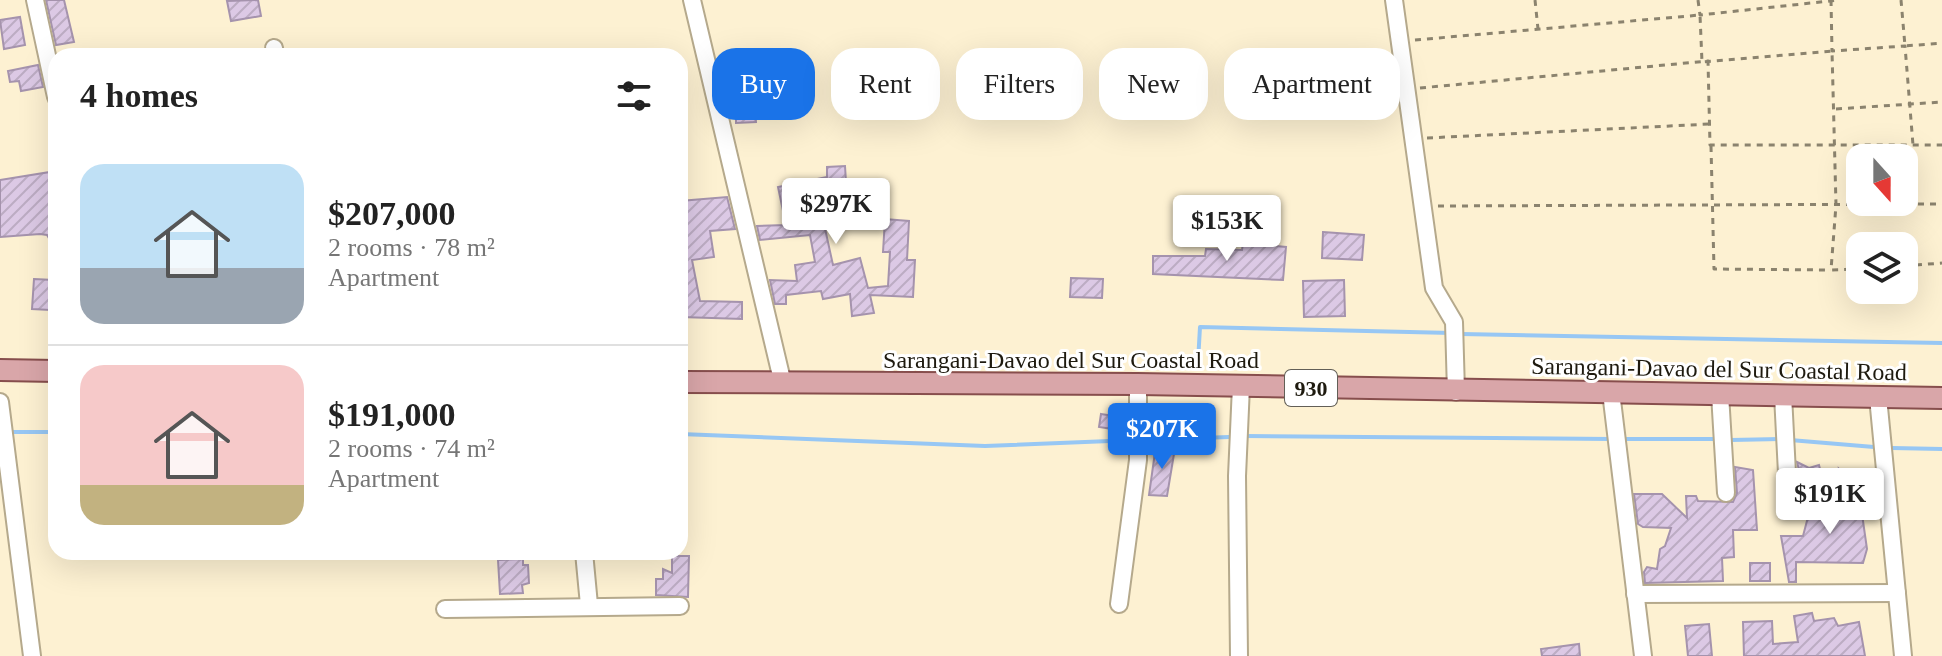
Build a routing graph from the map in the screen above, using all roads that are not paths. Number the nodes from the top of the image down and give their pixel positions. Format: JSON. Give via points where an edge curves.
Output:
{"nodes":[{"id":1,"x":35,"y":0,"type":"edge"},
{"id":2,"x":692,"y":0,"type":"edge"},
{"id":3,"x":1394,"y":0,"type":"edge"},
{"id":4,"x":48,"y":60,"type":"edge"},
{"id":5,"x":0,"y":370,"type":"edge"},
{"id":6,"x":48,"y":371,"type":"edge"},
{"id":7,"x":688,"y":382,"type":"edge"},
{"id":8,"x":783,"y":384,"type":"junction"},
{"id":9,"x":1138,"y":384,"type":"junction"},
{"id":10,"x":1241,"y":386,"type":"junction"},
{"id":11,"x":1456,"y":392,"type":"junction"},
{"id":12,"x":1611,"y":392,"type":"junction"},
{"id":13,"x":1720,"y":394,"type":"junction"},
{"id":14,"x":1783,"y":395,"type":"junction"},
{"id":15,"x":1878,"y":397,"type":"junction"},
{"id":16,"x":1942,"y":398,"type":"edge"},
{"id":17,"x":0,"y":402,"type":"edge"},
{"id":18,"x":1726,"y":493,"type":"dead end"},
{"id":19,"x":1788,"y":493,"type":"dead end"},
{"id":20,"x":585,"y":560,"type":"edge"},
{"id":21,"x":1897,"y":593,"type":"junction"},
{"id":22,"x":1635,"y":594,"type":"junction"},
{"id":23,"x":1119,"y":604,"type":"dead end"},
{"id":24,"x":589,"y":605,"type":"junction"},
{"id":25,"x":680,"y":606,"type":"dead end"},
{"id":26,"x":445,"y":609,"type":"dead end"},
{"id":27,"x":32,"y":656,"type":"edge"},
{"id":28,"x":1239,"y":656,"type":"edge"},
{"id":29,"x":1643,"y":656,"type":"edge"},
{"id":30,"x":1903,"y":656,"type":"edge"}],
"edges":[{"from":1,"to":4,"type":"street"},
{"from":2,"to":8,"type":"street"},
{"from":3,"to":11,"type":"street","via":[[1434,288],[1454,322]]},
{"from":5,"to":6,"type":"main road"},
{"from":7,"to":8,"type":"main road","name":"Sarangani-Davao del Sur Coastal Road","number":"930"},
{"from":8,"to":9,"type":"main road","name":"Sarangani-Davao del Sur Coastal Road","number":"930"},
{"from":9,"to":10,"type":"main road","name":"Sarangani-Davao del Sur Coastal Road","number":"930"},
{"from":9,"to":23,"type":"street","via":[[1138,460]]},
{"from":10,"to":11,"type":"main road","name":"Sarangani-Davao del Sur Coastal Road","number":"930"},
{"from":10,"to":28,"type":"street"},
{"from":11,"to":12,"type":"main road","name":"Sarangani-Davao del Sur Coastal Road","number":"930"},
{"from":12,"to":13,"type":"main road","name":"Sarangani-Davao del Sur Coastal Road","number":"930"},
{"from":12,"to":22,"type":"street"},
{"from":13,"to":14,"type":"main road","name":"Sarangani-Davao del Sur Coastal Road","number":"930"},
{"from":13,"to":18,"type":"street"},
{"from":14,"to":15,"type":"main road","name":"Sarangani-Davao del Sur Coastal Road","number":"930"},
{"from":14,"to":19,"type":"street"},
{"from":15,"to":16,"type":"main road","name":"Sarangani-Davao del Sur Coastal Road","number":"930"},
{"from":15,"to":21,"type":"street"},
{"from":17,"to":27,"type":"street"},
{"from":20,"to":24,"type":"street"},
{"from":21,"to":22,"type":"street"},
{"from":21,"to":30,"type":"street"},
{"from":22,"to":29,"type":"street"},
{"from":24,"to":25,"type":"street"},
{"from":24,"to":26,"type":"street"}]}
